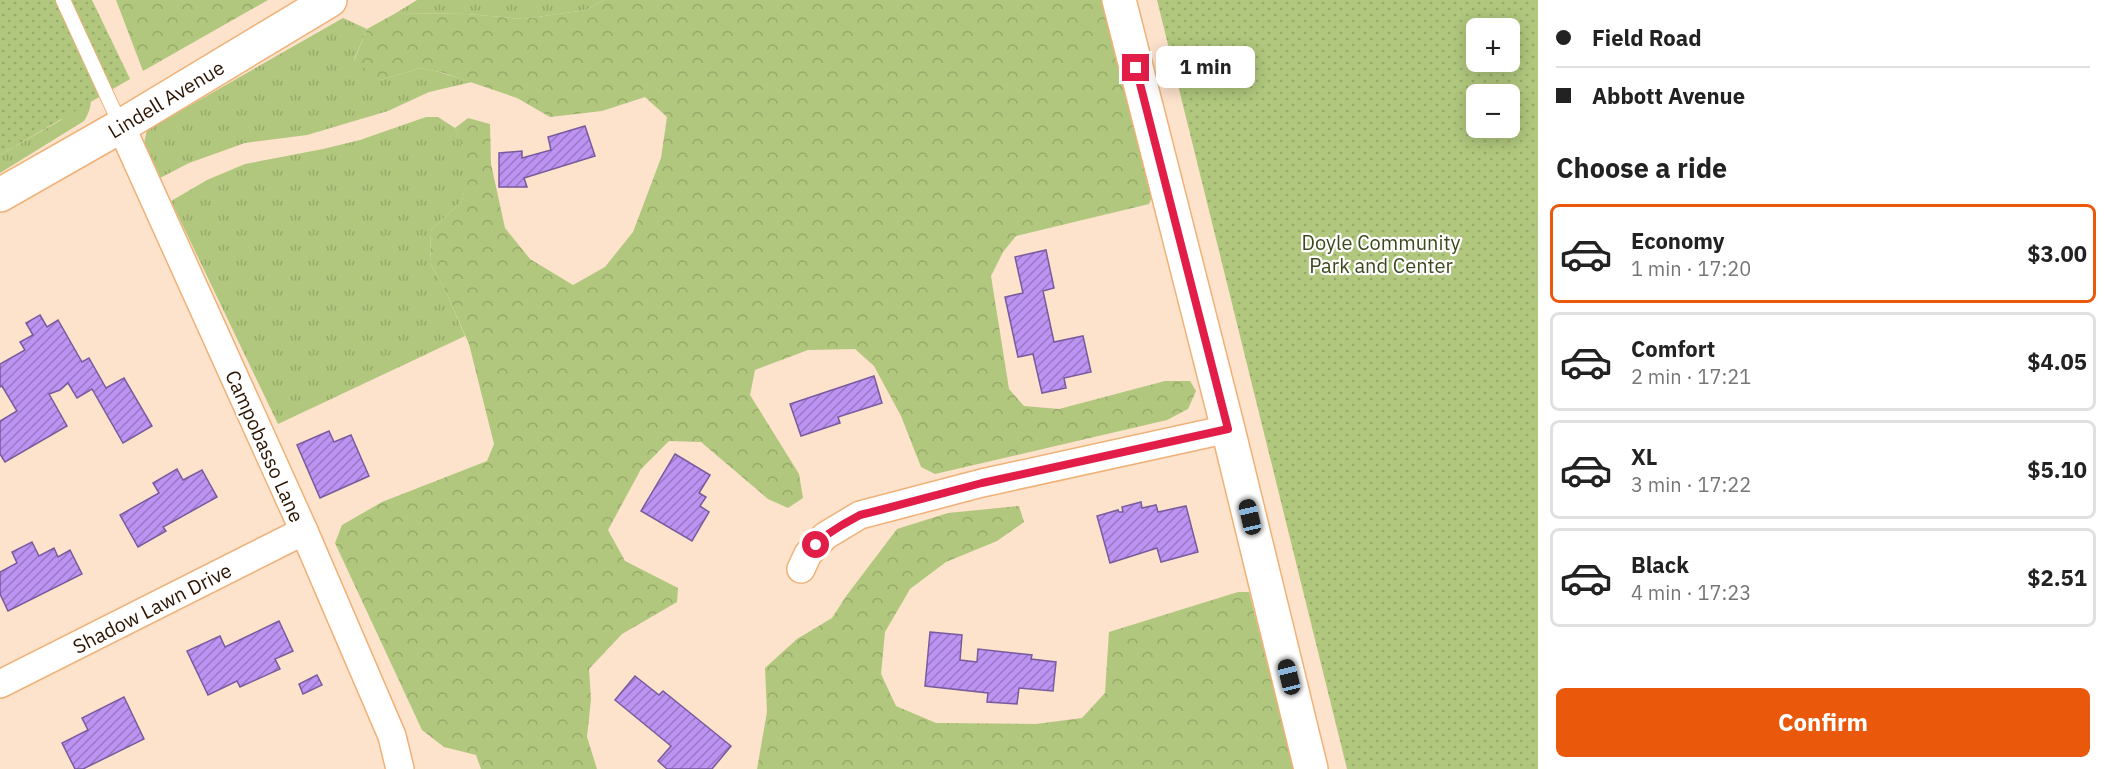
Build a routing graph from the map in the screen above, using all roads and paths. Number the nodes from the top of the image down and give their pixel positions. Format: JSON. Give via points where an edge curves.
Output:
{"nodes":[{"id":1,"x":63,"y":0,"type":"edge"},
{"id":2,"x":1119,"y":0,"type":"edge"},
{"id":3,"x":322,"y":2,"type":"edge"},
{"id":4,"x":121,"y":126,"type":"junction"},
{"id":5,"x":0,"y":195,"type":"edge"},
{"id":6,"x":1228,"y":429,"type":"junction"},
{"id":7,"x":304,"y":531,"type":"junction"},
{"id":8,"x":801,"y":569,"type":"dead end"},
{"id":9,"x":0,"y":684,"type":"edge"},
{"id":10,"x":400,"y":769,"type":"edge"},
{"id":11,"x":1311,"y":769,"type":"edge"}],
"edges":[{"from":1,"to":4,"type":"lane"},
{"from":2,"to":6,"type":"street"},
{"from":3,"to":4,"type":"street","name":"Lindell Avenue"},
{"from":4,"to":5,"type":"street","name":"Lindell Avenue"},
{"from":4,"to":7,"type":"street","name":"Campobasso Lane"},
{"from":6,"to":8,"type":"street","via":[[982,483],[860,515],[825,536],[808,554]]},
{"from":6,"to":11,"type":"street"},
{"from":7,"to":9,"type":"street","name":"Shadow Lawn Drive"},
{"from":7,"to":10,"type":"street","name":"Campobasso Lane","via":[[392,736]]}]}
